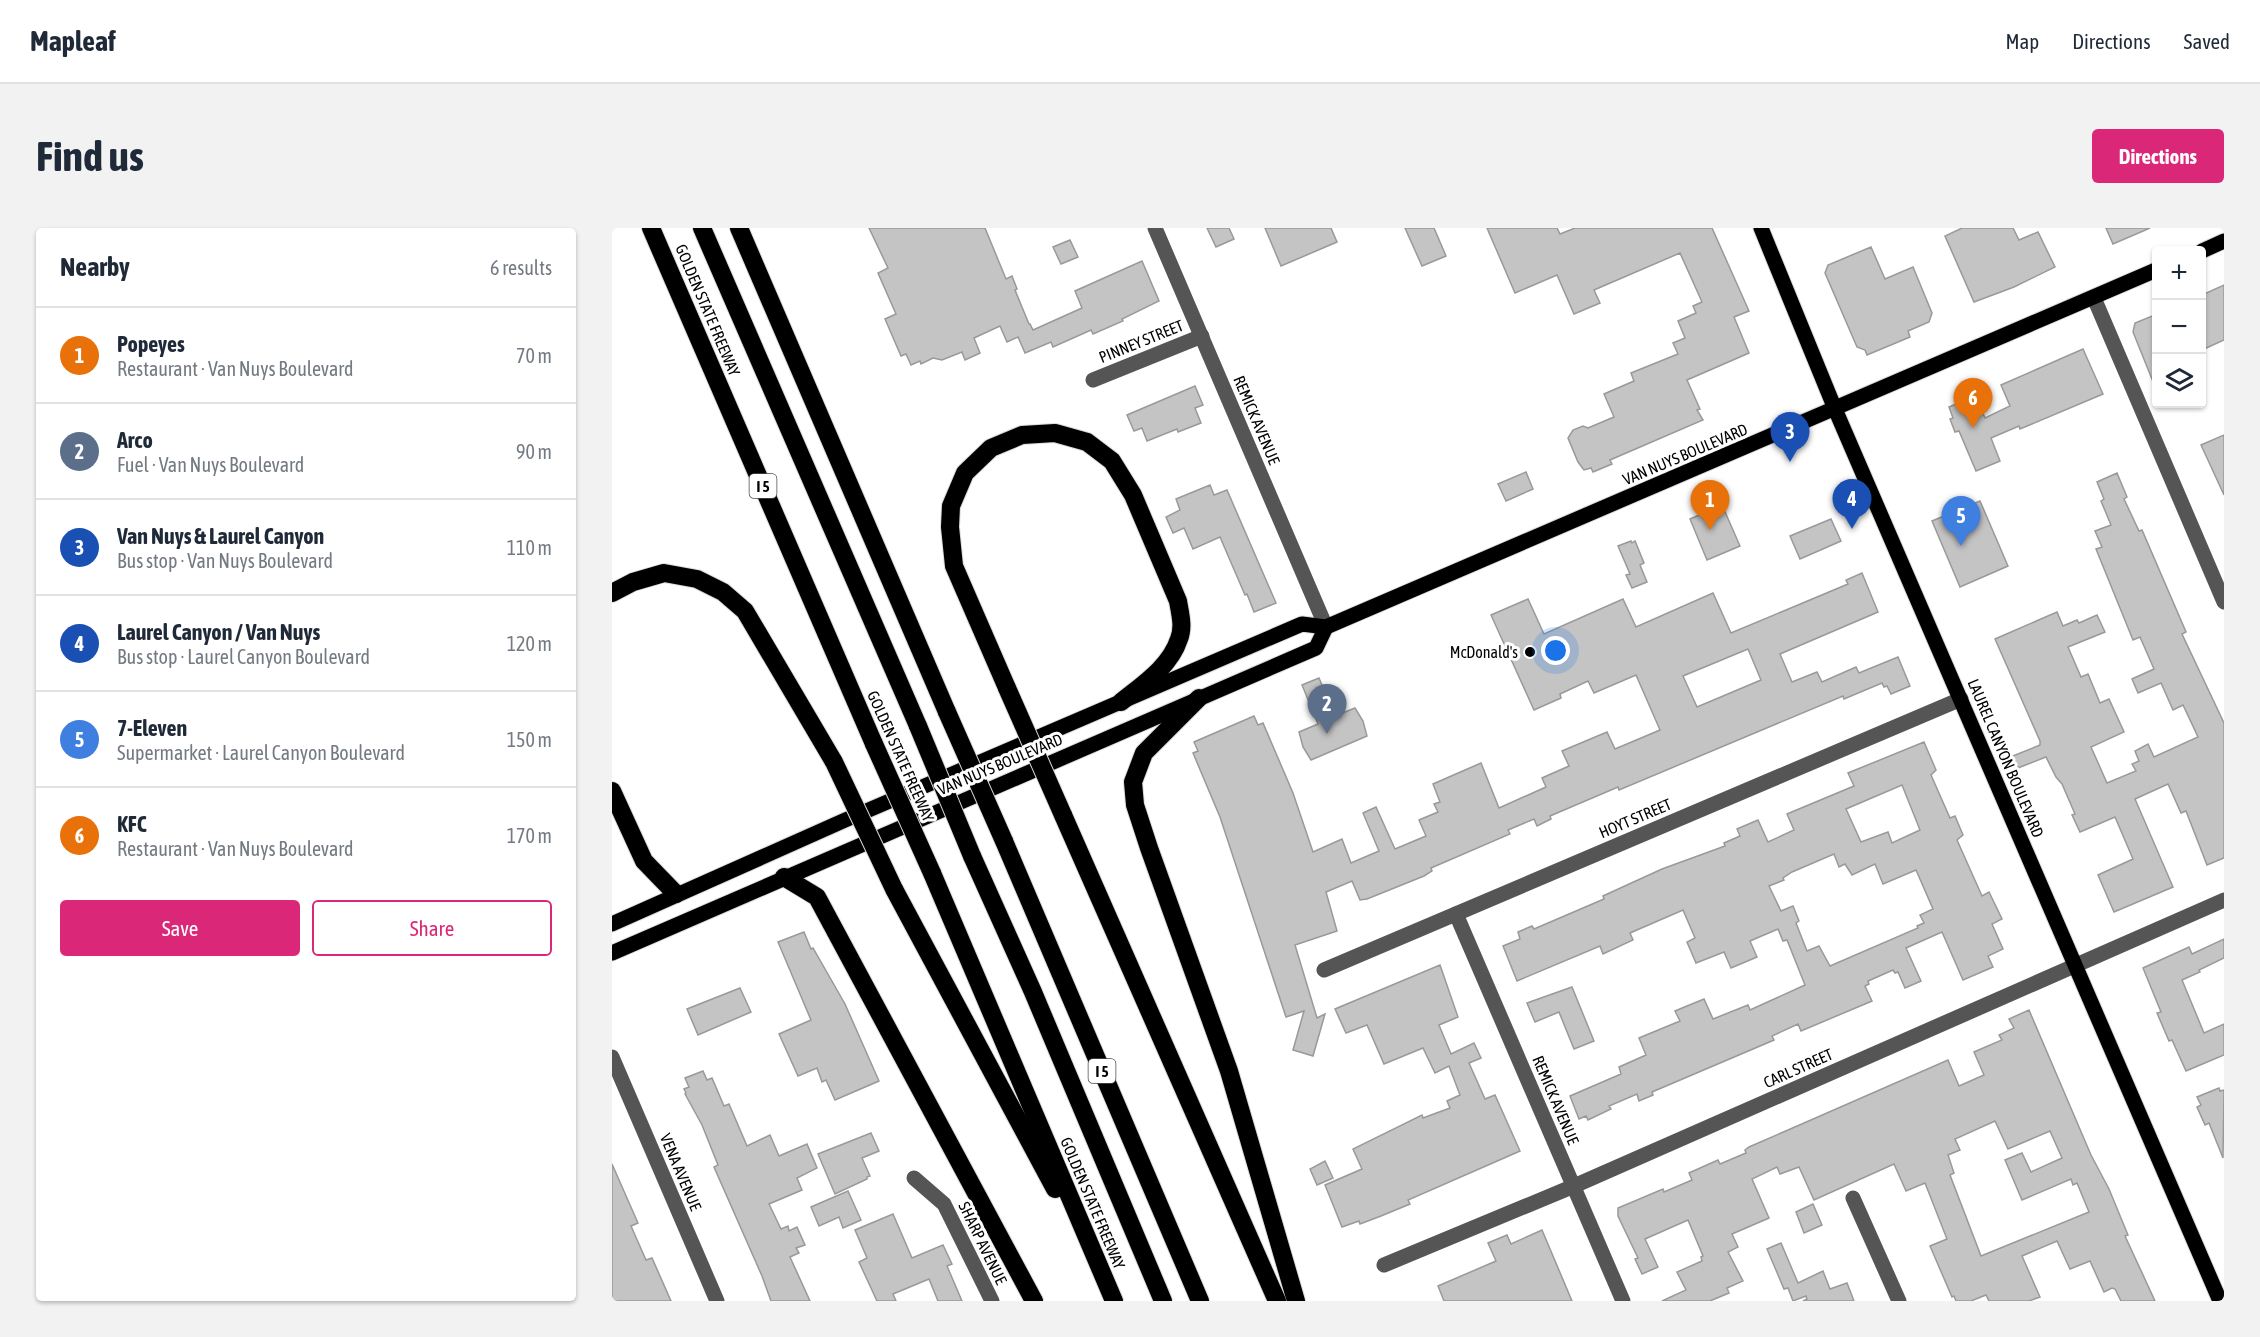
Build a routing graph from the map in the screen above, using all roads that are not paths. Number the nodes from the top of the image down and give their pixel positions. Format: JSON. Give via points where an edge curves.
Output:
{"nodes":[{"id":1,"x":651,"y":228,"type":"edge"},
{"id":2,"x":702,"y":228,"type":"edge"},
{"id":3,"x":739,"y":228,"type":"edge"},
{"id":4,"x":1155,"y":228,"type":"edge"},
{"id":5,"x":1761,"y":228,"type":"edge"},
{"id":6,"x":2224,"y":241,"type":"edge"},
{"id":7,"x":2206,"y":249,"type":"edge"},
{"id":8,"x":2152,"y":272,"type":"edge"},
{"id":9,"x":2094,"y":298,"type":"junction"},
{"id":10,"x":1202,"y":336,"type":"junction"},
{"id":11,"x":1093,"y":380,"type":"dead end"},
{"id":12,"x":1835,"y":409,"type":"junction"},
{"id":13,"x":612,"y":593,"type":"edge"},
{"id":14,"x":2224,"y":602,"type":"edge"},
{"id":15,"x":1326,"y":627,"type":"junction"},
{"id":16,"x":1199,"y":698,"type":"junction"},
{"id":17,"x":1960,"y":699,"type":"junction"},
{"id":18,"x":1121,"y":702,"type":"junction"},
{"id":19,"x":612,"y":791,"type":"edge"},
{"id":20,"x":784,"y":877,"type":"junction"},
{"id":21,"x":676,"y":894,"type":"junction"},
{"id":22,"x":2224,"y":900,"type":"edge"},
{"id":23,"x":1456,"y":914,"type":"junction"},
{"id":24,"x":612,"y":924,"type":"edge"},
{"id":25,"x":612,"y":953,"type":"edge"},
{"id":26,"x":2076,"y":966,"type":"junction"},
{"id":27,"x":1324,"y":970,"type":"dead end"},
{"id":28,"x":612,"y":1057,"type":"edge"},
{"id":29,"x":914,"y":1178,"type":"dead end"},
{"id":30,"x":1574,"y":1186,"type":"junction"},
{"id":31,"x":1853,"y":1198,"type":"dead end"},
{"id":32,"x":1384,"y":1265,"type":"dead end"},
{"id":33,"x":1112,"y":1297,"type":"edge"},
{"id":34,"x":717,"y":1301,"type":"edge"},
{"id":35,"x":992,"y":1301,"type":"edge"},
{"id":36,"x":1034,"y":1301,"type":"edge"},
{"id":37,"x":1163,"y":1301,"type":"edge"},
{"id":38,"x":1200,"y":1301,"type":"edge"},
{"id":39,"x":1277,"y":1301,"type":"edge"},
{"id":40,"x":1296,"y":1301,"type":"edge"},
{"id":41,"x":1623,"y":1301,"type":"edge"},
{"id":42,"x":1899,"y":1301,"type":"edge"},
{"id":43,"x":2220,"y":1301,"type":"edge"}],
"edges":[{"from":1,"to":33,"type":"highway","name":"GOLDEN STATE FREEWAY","number":"I 5","bridge":true},
{"from":2,"to":37,"type":"highway","bridge":true},
{"from":3,"to":38,"type":"highway","number":"I 5","bridge":true},
{"from":4,"to":10,"type":"street","name":"REMICK AVENUE"},
{"from":5,"to":12,"type":"main road","name":"LAUREL CANYON BOULEVARD"},
{"from":6,"to":7,"type":"main road"},
{"from":8,"to":9,"type":"main road","name":"VAN NUYS BOULEVARD"},
{"from":9,"to":12,"type":"main road","name":"VAN NUYS BOULEVARD"},
{"from":9,"to":14,"type":"street"},
{"from":10,"to":11,"type":"street","name":"PINNEY STREET"},
{"from":10,"to":15,"type":"street","name":"REMICK AVENUE"},
{"from":12,"to":15,"type":"main road","name":"VAN NUYS BOULEVARD"},
{"from":12,"to":17,"type":"main road","name":"LAUREL CANYON BOULEVARD"},
{"from":13,"to":33,"type":"highway","bridge":true,"via":[[664,573],[697,579],[723,592],[745,611],[834,762],[894,889]]},
{"from":15,"to":16,"type":"main road","name":"VAN NUYS BOULEVARD","via":[[1316,648]]},
{"from":15,"to":18,"type":"main road","name":"VAN NUYS BOULEVARD","via":[[1302,624]]},
{"from":16,"to":20,"type":"main road","name":"VAN NUYS BOULEVARD"},
{"from":16,"to":40,"type":"highway","via":[[1144,753],[1133,782],[1135,805],[1229,1071]]},
{"from":17,"to":23,"type":"street","name":"HOYT STREET"},
{"from":17,"to":26,"type":"main road","name":"LAUREL CANYON BOULEVARD"},
{"from":18,"to":21,"type":"main road","name":"VAN NUYS BOULEVARD"},
{"from":18,"to":39,"type":"highway","bridge":true,"via":[[1159,671],[1180,639],[1178,602],[1133,495],[1112,461],[1087,442],[1055,433],[1022,435],[991,448],[965,473],[951,506],[954,566]]},
{"from":19,"to":21,"type":"highway","via":[[644,861]]},
{"from":20,"to":25,"type":"main road","name":"VAN NUYS BOULEVARD"},
{"from":20,"to":36,"type":"highway","via":[[818,897]]},
{"from":21,"to":24,"type":"main road","name":"VAN NUYS BOULEVARD"},
{"from":22,"to":26,"type":"street","name":"CARL STREET"},
{"from":23,"to":27,"type":"street","name":"HOYT STREET"},
{"from":23,"to":30,"type":"street","name":"REMICK AVENUE"},
{"from":26,"to":30,"type":"street","name":"CARL STREET"},
{"from":26,"to":43,"type":"main road","name":"LAUREL CANYON BOULEVARD"},
{"from":28,"to":34,"type":"street","name":"VENA AVENUE"},
{"from":29,"to":35,"type":"street","name":"SHARP AVENUE","via":[[944,1204]]},
{"from":30,"to":32,"type":"street","name":"CARL STREET"},
{"from":30,"to":41,"type":"street","name":"REMICK AVENUE"},
{"from":31,"to":42,"type":"street"}]}
